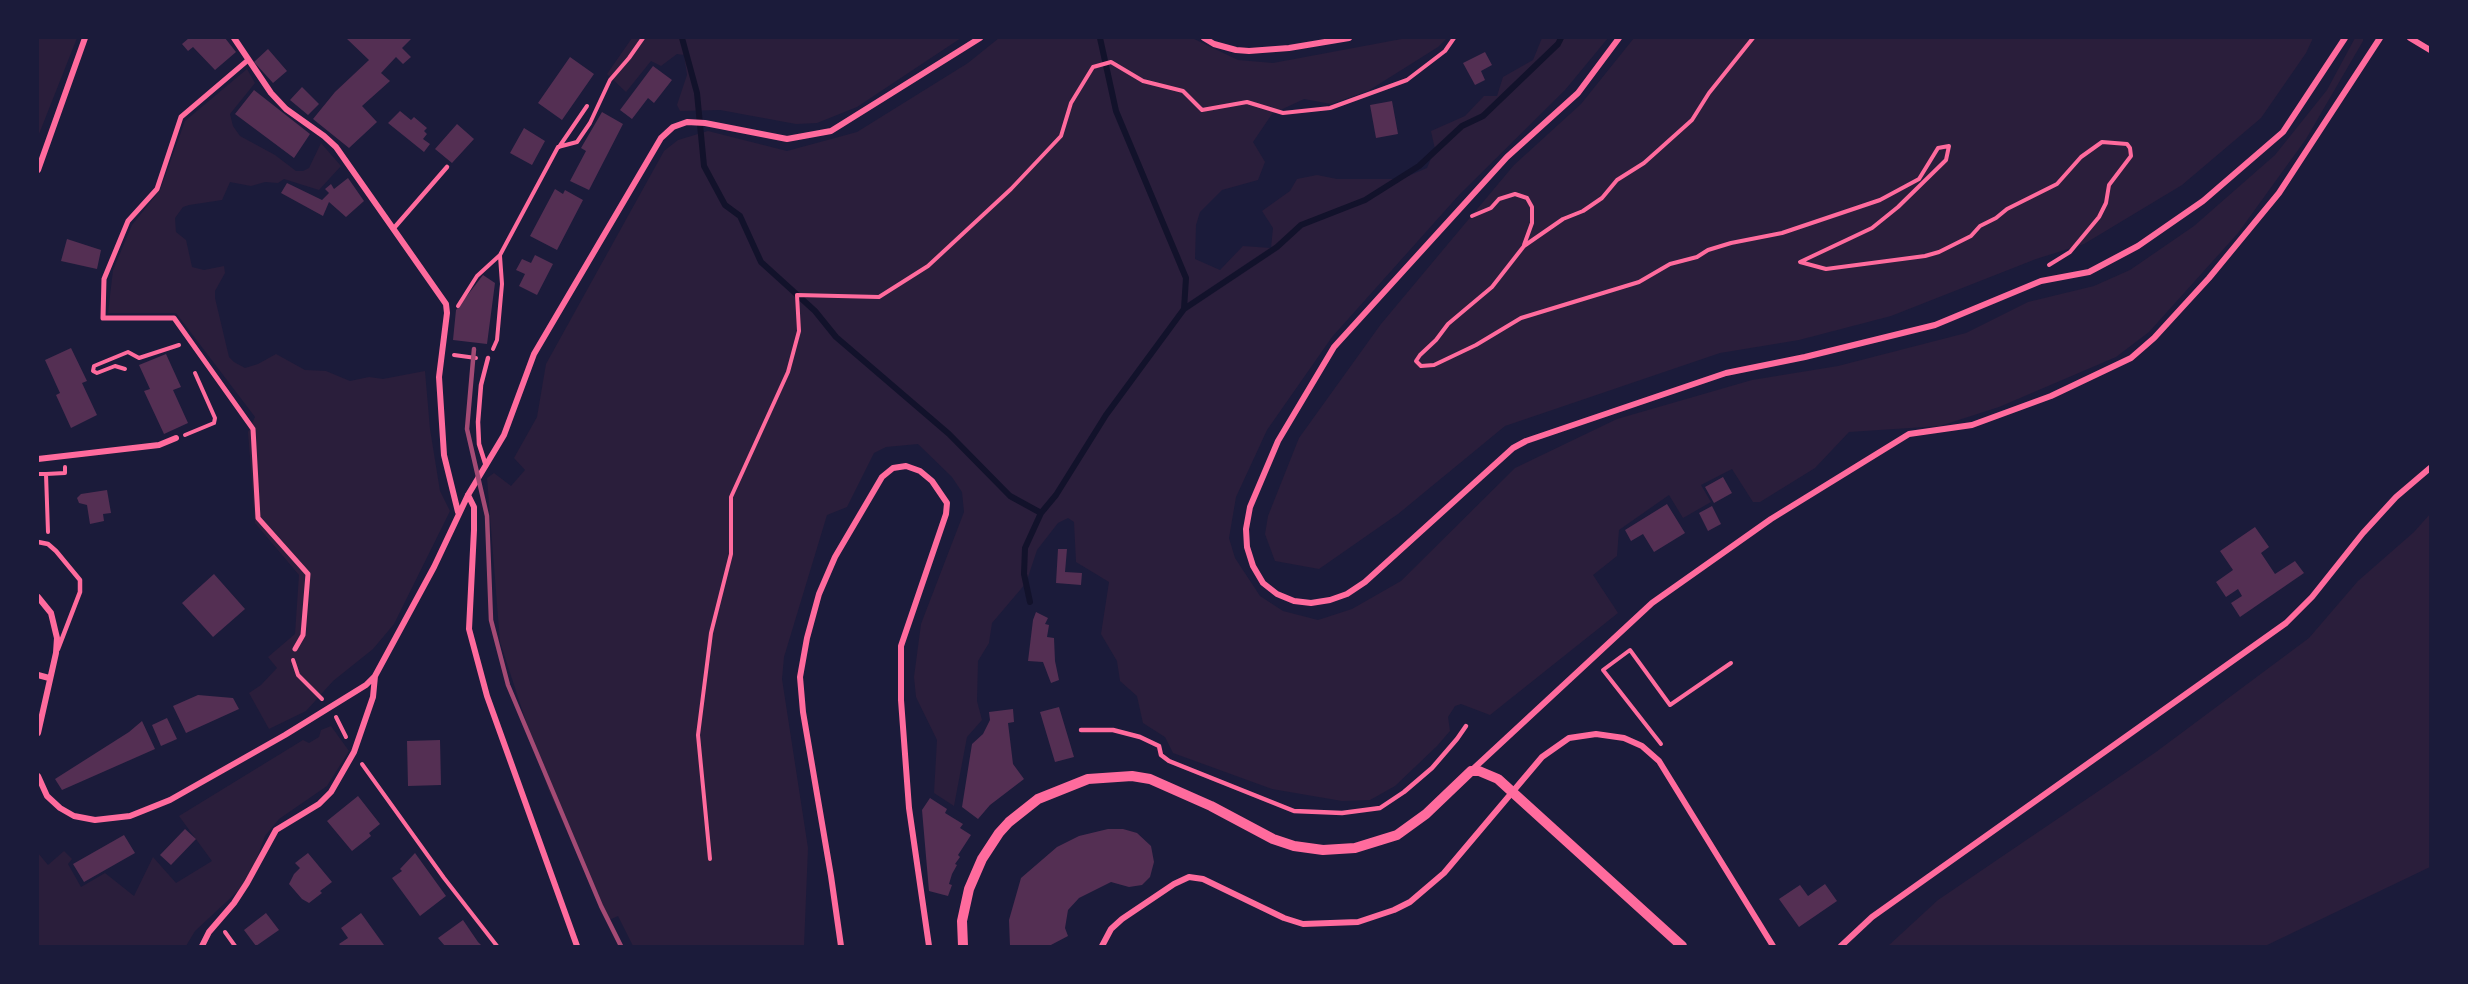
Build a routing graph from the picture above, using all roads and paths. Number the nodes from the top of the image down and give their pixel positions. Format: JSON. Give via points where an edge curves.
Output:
{"nodes":[{"id":1,"x":85,"y":38,"type":"edge"},
{"id":2,"x":234,"y":38,"type":"edge"},
{"id":3,"x":643,"y":38,"type":"edge"},
{"id":4,"x":980,"y":38,"type":"edge"},
{"id":5,"x":1204,"y":38,"type":"edge"},
{"id":6,"x":1349,"y":38,"type":"edge"},
{"id":7,"x":1454,"y":38,"type":"edge"},
{"id":8,"x":1619,"y":38,"type":"edge"},
{"id":9,"x":1753,"y":38,"type":"edge"},
{"id":10,"x":2345,"y":38,"type":"edge"},
{"id":11,"x":2380,"y":38,"type":"edge"},
{"id":12,"x":2410,"y":38,"type":"edge"},
{"id":13,"x":2430,"y":50,"type":"edge"},
{"id":14,"x":248,"y":60,"type":"junction"},
{"id":15,"x":587,"y":106,"type":"dead end"},
{"id":16,"x":558,"y":147,"type":"junction"},
{"id":17,"x":447,"y":167,"type":"dead end"},
{"id":18,"x":38,"y":170,"type":"edge"},
{"id":19,"x":1468,"y":218,"type":"dead end"},
{"id":20,"x":394,"y":228,"type":"junction"},
{"id":21,"x":1524,"y":246,"type":"junction"},
{"id":22,"x":500,"y":255,"type":"junction"},
{"id":23,"x":2026,"y":287,"type":"junction"},
{"id":24,"x":447,"y":307,"type":"junction"},
{"id":25,"x":183,"y":345,"type":"dead end"},
{"id":26,"x":488,"y":358,"type":"joint"},
{"id":27,"x":192,"y":366,"type":"dead end"},
{"id":28,"x":125,"y":369,"type":"dead end"},
{"id":29,"x":176,"y":438,"type":"joint"},
{"id":30,"x":55,"y":457,"type":"junction"},
{"id":31,"x":38,"y":459,"type":"edge"},
{"id":32,"x":486,"y":466,"type":"junction"},
{"id":33,"x":2430,"y":468,"type":"edge"},
{"id":34,"x":38,"y":474,"type":"edge"},
{"id":35,"x":46,"y":474,"type":"junction"},
{"id":36,"x":468,"y":495,"type":"junction"},
{"id":37,"x":458,"y":513,"type":"junction"},
{"id":38,"x":38,"y":542,"type":"edge"},
{"id":39,"x":48,"y":544,"type":"junction"},
{"id":40,"x":38,"y":597,"type":"edge"},
{"id":41,"x":295,"y":649,"type":"joint"},
{"id":42,"x":56,"y":653,"type":"junction"},
{"id":43,"x":1593,"y":657,"type":"junction"},
{"id":44,"x":1731,"y":663,"type":"dead end"},
{"id":45,"x":1603,"y":670,"type":"junction"},
{"id":46,"x":38,"y":675,"type":"edge"},
{"id":47,"x":375,"y":676,"type":"junction"},
{"id":48,"x":49,"y":678,"type":"junction"},
{"id":49,"x":330,"y":707,"type":"junction"},
{"id":50,"x":1466,"y":726,"type":"dead end"},
{"id":51,"x":1080,"y":730,"type":"dead end"},
{"id":52,"x":38,"y":733,"type":"edge"},
{"id":53,"x":354,"y":752,"type":"junction"},
{"id":54,"x":1659,"y":762,"type":"junction"},
{"id":55,"x":1471,"y":771,"type":"junction"},
{"id":56,"x":38,"y":776,"type":"edge"},
{"id":57,"x":710,"y":860,"type":"dead end"},
{"id":58,"x":202,"y":946,"type":"edge"},
{"id":59,"x":497,"y":946,"type":"edge"},
{"id":60,"x":577,"y":946,"type":"edge"},
{"id":61,"x":841,"y":946,"type":"edge"},
{"id":62,"x":929,"y":946,"type":"edge"},
{"id":63,"x":963,"y":946,"type":"edge"},
{"id":64,"x":1102,"y":946,"type":"edge"},
{"id":65,"x":1682,"y":946,"type":"edge"},
{"id":66,"x":1773,"y":946,"type":"edge"},
{"id":67,"x":1841,"y":946,"type":"edge"}],
"edges":[{"from":1,"to":18,"type":"street"},
{"from":2,"to":14,"type":"street"},
{"from":3,"to":16,"type":"path","via":[[610,80],[577,142]]},
{"from":4,"to":32,"type":"street","via":[[831,130],[787,139],[687,122],[668,131],[534,354],[512,416]]},
{"from":5,"to":6,"type":"street","via":[[1249,51]]},
{"from":7,"to":57,"type":"path","via":[[1445,51],[1407,80],[1330,108],[1283,113],[1247,102],[1202,110],[1183,91],[1143,81],[1111,62],[1093,67],[1071,103],[1061,136],[928,266],[879,297],[797,295],[800,332],[788,372],[730,497],[731,554],[711,633],[698,735]]},
{"from":8,"to":23,"type":"street","via":[[1578,93],[1507,157],[1334,347],[1278,441],[1250,507],[1247,547],[1263,583],[1277,594],[1311,603],[1347,594],[1513,448],[1526,441],[1726,373],[1935,325]]},
{"from":9,"to":21,"type":"path","via":[[1692,120],[1644,163],[1617,180],[1602,198]]},
{"from":10,"to":23,"type":"street","via":[[2283,132],[2203,201],[2138,246],[2090,272],[2041,280]]},
{"from":11,"to":43,"type":"street","via":[[2279,193],[2209,278],[2131,358],[2051,396],[1972,425],[1910,434],[1771,519],[1652,603]]},
{"from":12,"to":13,"type":"street"},
{"from":14,"to":20,"type":"street","via":[[286,109],[336,147]]},
{"from":14,"to":41,"type":"street","via":[[181,117],[157,189],[128,221],[104,279],[103,318],[174,318],[253,429],[258,518],[308,574],[303,635]]},
{"from":15,"to":16,"type":"path"},
{"from":16,"to":22,"type":"path"},
{"from":17,"to":20,"type":"lane"},
{"from":19,"to":21,"type":"path","via":[[1491,208],[1499,199],[1515,194],[1527,198],[1532,207],[1532,224]]},
{"from":20,"to":24,"type":"street"},
{"from":21,"to":23,"type":"path","via":[[1492,287],[1448,324],[1420,355],[1416,361],[1420,366],[1434,365],[1521,318],[1639,282],[1670,264],[1708,250],[1782,232],[1880,200],[1919,179],[1938,148],[1949,146],[1946,160],[1898,207],[1872,228],[1800,261],[1826,269],[1939,252],[1971,236],[2007,208],[2057,184],[2081,157],[2102,142],[2127,144],[2131,156],[2109,185],[2099,217],[2070,252]]},
{"from":22,"to":24,"type":"path","via":[[477,276],[457,308]]},
{"from":22,"to":26,"type":"path","via":[[502,284],[497,340]]},
{"from":24,"to":37,"type":"street","via":[[439,377],[444,455]]},
{"from":25,"to":28,"type":"path","via":[[139,358],[128,352],[94,366],[93,371],[115,366]]},
{"from":26,"to":32,"type":"lane","via":[[478,422]]},
{"from":27,"to":29,"type":"path","via":[[214,423]]},
{"from":29,"to":30,"type":"street","via":[[159,445]]},
{"from":30,"to":31,"type":"street"},
{"from":30,"to":35,"type":"path","via":[[55,464],[65,464],[65,473]]},
{"from":32,"to":36,"type":"street"},
{"from":33,"to":67,"type":"street","via":[[2396,497],[2286,623],[1872,917]]},
{"from":34,"to":35,"type":"path"},
{"from":35,"to":39,"type":"path"},
{"from":36,"to":37,"type":"street"},
{"from":36,"to":60,"type":"street","via":[[474,507],[469,629],[487,696]]},
{"from":37,"to":47,"type":"street","via":[[434,567]]},
{"from":38,"to":39,"type":"lane"},
{"from":39,"to":42,"type":"lane","via":[[81,586]]},
{"from":40,"to":42,"type":"street","via":[[53,620]]},
{"from":41,"to":49,"type":"path","via":[[293,661],[298,675]]},
{"from":42,"to":48,"type":"street"},
{"from":43,"to":45,"type":"path"},
{"from":43,"to":55,"type":"street"},
{"from":44,"to":45,"type":"path","via":[[1670,705],[1630,650]]},
{"from":45,"to":54,"type":"path","via":[[1663,747],[1664,756]]},
{"from":46,"to":48,"type":"street"},
{"from":47,"to":49,"type":"street","via":[[366,686]]},
{"from":47,"to":53,"type":"street","via":[[373,697]]},
{"from":48,"to":52,"type":"street"},
{"from":49,"to":53,"type":"path"},
{"from":49,"to":56,"type":"street","via":[[170,800],[130,816],[96,820],[74,816],[47,796]]},
{"from":50,"to":51,"type":"lane","via":[[1432,768],[1404,792],[1380,808],[1342,813],[1294,811],[1175,764],[1161,755],[1159,746],[1140,737],[1113,730]]},
{"from":53,"to":58,"type":"street","via":[[331,792],[319,804],[276,830],[247,883]]},
{"from":53,"to":59,"type":"path"},
{"from":54,"to":64,"type":"street","via":[[1642,746],[1617,736],[1582,734],[1562,742],[1542,757],[1444,873],[1410,902],[1377,917],[1341,924],[1303,924],[1203,879],[1189,877],[1122,919]]},
{"from":54,"to":66,"type":"street"},
{"from":55,"to":63,"type":"street","via":[[1426,814],[1397,835],[1369,845],[1336,850],[1308,849],[1273,839],[1212,806],[1149,779],[1110,777],[1079,783],[1053,792],[1024,810],[990,846],[974,875],[964,906]]},
{"from":55,"to":65,"type":"street","via":[[1486,772],[1505,786]]},
{"from":61,"to":62,"type":"street","via":[[800,677],[819,594],[835,557],[882,477],[893,468],[906,466],[932,481],[947,503],[901,646],[909,808]]}]}
